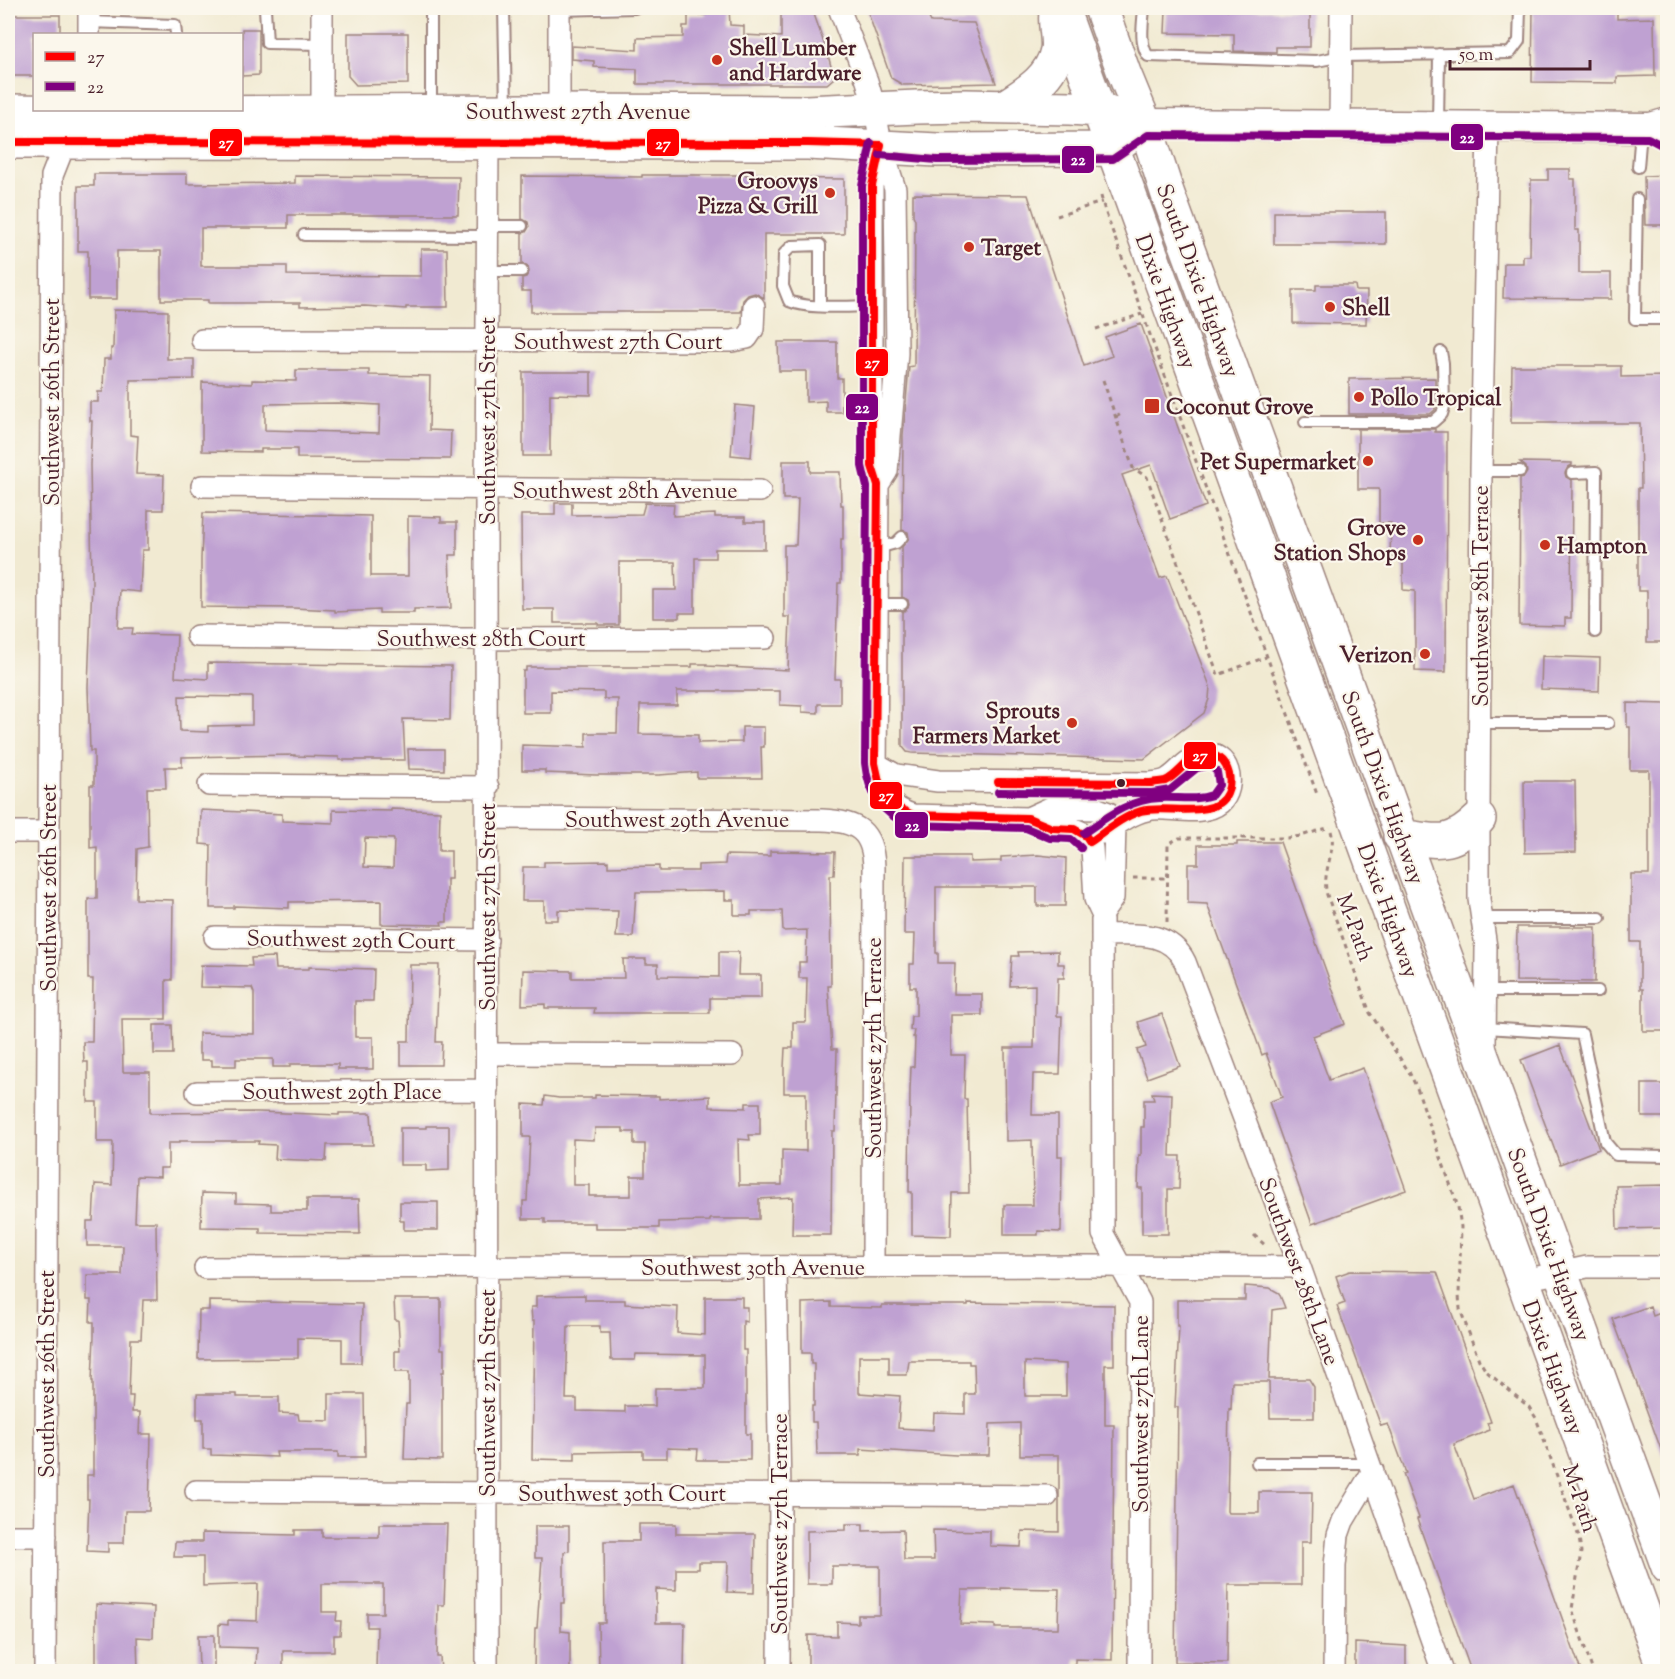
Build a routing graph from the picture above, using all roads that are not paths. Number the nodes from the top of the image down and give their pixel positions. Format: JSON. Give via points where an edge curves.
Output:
{"nodes":[{"id":1,"x":265,"y":8,"type":"edge"},
{"id":2,"x":322,"y":8,"type":"edge"},
{"id":3,"x":431,"y":8,"type":"edge"},
{"id":4,"x":504,"y":8,"type":"edge"},
{"id":5,"x":635,"y":8,"type":"edge"},
{"id":6,"x":839,"y":8,"type":"edge"},
{"id":7,"x":1057,"y":8,"type":"edge"},
{"id":8,"x":1062,"y":8,"type":"edge"},
{"id":9,"x":1101,"y":8,"type":"edge"},
{"id":10,"x":1144,"y":8,"type":"edge"},
{"id":11,"x":1341,"y":8,"type":"edge"},
{"id":12,"x":1520,"y":8,"type":"edge"},
{"id":13,"x":559,"y":9,"type":"edge"},
{"id":14,"x":89,"y":21,"type":"edge"},
{"id":15,"x":176,"y":33,"type":"edge"},
{"id":16,"x":322,"y":44,"type":"junction"},
{"id":17,"x":1439,"y":54,"type":"junction"},
{"id":18,"x":1342,"y":56,"type":"junction"},
{"id":19,"x":1004,"y":107,"type":"junction"},
{"id":20,"x":875,"y":109,"type":"junction"},
{"id":21,"x":1099,"y":110,"type":"junction"},
{"id":22,"x":8,"y":111,"type":"edge"},
{"id":23,"x":33,"y":111,"type":"edge"},
{"id":24,"x":78,"y":111,"type":"edge"},
{"id":25,"x":182,"y":111,"type":"edge"},
{"id":26,"x":431,"y":111,"type":"junction"},
{"id":27,"x":531,"y":111,"type":"junction"},
{"id":28,"x":1145,"y":124,"type":"junction"},
{"id":29,"x":1340,"y":126,"type":"junction"},
{"id":30,"x":322,"y":127,"type":"junction"},
{"id":31,"x":1438,"y":127,"type":"junction"},
{"id":32,"x":1488,"y":127,"type":"junction"},
{"id":33,"x":1657,"y":129,"type":"edge"},
{"id":34,"x":8,"y":142,"type":"edge"},
{"id":35,"x":65,"y":142,"type":"junction"},
{"id":36,"x":488,"y":142,"type":"junction"},
{"id":37,"x":881,"y":146,"type":"junction"},
{"id":38,"x":1112,"y":149,"type":"junction"},
{"id":39,"x":1638,"y":166,"type":"dead end"},
{"id":40,"x":1637,"y":200,"type":"dead end"},
{"id":41,"x":522,"y":226,"type":"dead end"},
{"id":42,"x":488,"y":231,"type":"junction"},
{"id":43,"x":304,"y":235,"type":"dead end"},
{"id":44,"x":488,"y":271,"type":"junction"},
{"id":45,"x":522,"y":271,"type":"dead end"},
{"id":46,"x":820,"y":305,"type":"junction"},
{"id":47,"x":754,"y":306,"type":"dead end"},
{"id":48,"x":872,"y":306,"type":"junction"},
{"id":49,"x":1668,"y":319,"type":"edge"},
{"id":50,"x":202,"y":340,"type":"dead end"},
{"id":51,"x":487,"y":340,"type":"junction"},
{"id":52,"x":1441,"y":352,"type":"dead end"},
{"id":53,"x":1305,"y":422,"type":"dead end"},
{"id":54,"x":888,"y":448,"type":"junction"},
{"id":55,"x":1481,"y":471,"type":"junction"},
{"id":56,"x":1520,"y":471,"type":"dead end"},
{"id":57,"x":1572,"y":472,"type":"dead end"},
{"id":58,"x":202,"y":486,"type":"dead end"},
{"id":59,"x":486,"y":489,"type":"junction"},
{"id":60,"x":760,"y":491,"type":"dead end"},
{"id":61,"x":902,"y":537,"type":"dead end"},
{"id":62,"x":878,"y":548,"type":"junction"},
{"id":63,"x":877,"y":604,"type":"junction"},
{"id":64,"x":902,"y":604,"type":"dead end"},
{"id":65,"x":1596,"y":632,"type":"dead end"},
{"id":66,"x":197,"y":636,"type":"dead end"},
{"id":67,"x":765,"y":638,"type":"dead end"},
{"id":68,"x":487,"y":639,"type":"junction"},
{"id":69,"x":1480,"y":723,"type":"junction"},
{"id":70,"x":1608,"y":723,"type":"dead end"},
{"id":71,"x":875,"y":763,"type":"junction"},
{"id":72,"x":209,"y":785,"type":"dead end"},
{"id":73,"x":488,"y":787,"type":"junction"},
{"id":74,"x":487,"y":818,"type":"junction"},
{"id":75,"x":1028,"y":819,"type":"junction"},
{"id":76,"x":1479,"y":819,"type":"junction"},
{"id":77,"x":1115,"y":826,"type":"junction"},
{"id":78,"x":8,"y":832,"type":"edge"},
{"id":79,"x":48,"y":832,"type":"junction"},
{"id":80,"x":864,"y":832,"type":"joint"},
{"id":81,"x":1400,"y":836,"type":"junction"},
{"id":82,"x":1090,"y":842,"type":"junction"},
{"id":83,"x":1482,"y":918,"type":"junction"},
{"id":84,"x":1600,"y":918,"type":"dead end"},
{"id":85,"x":1102,"y":924,"type":"junction"},
{"id":86,"x":215,"y":937,"type":"dead end"},
{"id":87,"x":487,"y":940,"type":"junction"},
{"id":88,"x":1487,"y":991,"type":"junction"},
{"id":89,"x":1598,"y":991,"type":"dead end"},
{"id":90,"x":1486,"y":1028,"type":"junction"},
{"id":91,"x":487,"y":1054,"type":"junction"},
{"id":92,"x":732,"y":1056,"type":"dead end"},
{"id":93,"x":1484,"y":1064,"type":"junction"},
{"id":94,"x":487,"y":1090,"type":"junction"},
{"id":95,"x":197,"y":1092,"type":"dead end"},
{"id":96,"x":1668,"y":1156,"type":"edge"},
{"id":97,"x":873,"y":1266,"type":"junction"},
{"id":98,"x":1121,"y":1266,"type":"junction"},
{"id":99,"x":1300,"y":1267,"type":"junction"},
{"id":100,"x":205,"y":1268,"type":"dead end"},
{"id":101,"x":486,"y":1268,"type":"junction"},
{"id":102,"x":776,"y":1268,"type":"junction"},
{"id":103,"x":1668,"y":1268,"type":"edge"},
{"id":104,"x":1560,"y":1271,"type":"junction"},
{"id":105,"x":1522,"y":1280,"type":"junction"},
{"id":106,"x":1257,"y":1463,"type":"dead end"},
{"id":107,"x":1371,"y":1467,"type":"junction"},
{"id":108,"x":196,"y":1491,"type":"dead end"},
{"id":109,"x":487,"y":1493,"type":"junction"},
{"id":110,"x":780,"y":1493,"type":"junction"},
{"id":111,"x":1047,"y":1496,"type":"dead end"},
{"id":112,"x":8,"y":1536,"type":"edge"},
{"id":113,"x":46,"y":1536,"type":"junction"},
{"id":114,"x":1668,"y":1567,"type":"edge"},
{"id":115,"x":45,"y":1671,"type":"edge"},
{"id":116,"x":487,"y":1671,"type":"edge"},
{"id":117,"x":779,"y":1671,"type":"edge"},
{"id":118,"x":1139,"y":1671,"type":"edge"},
{"id":119,"x":1334,"y":1671,"type":"edge"},
{"id":120,"x":1443,"y":1671,"type":"edge"},
{"id":121,"x":1665,"y":1671,"type":"edge"}],
"edges":[{"from":1,"to":16,"type":"lane","via":[[267,44]]},
{"from":2,"to":16,"type":"street"},
{"from":3,"to":26,"type":"lane"},
{"from":4,"to":27,"type":"lane"},
{"from":5,"to":13,"type":"lane"},
{"from":6,"to":20,"type":"street"},
{"from":7,"to":19,"type":"highway","via":[[1057,50],[1052,65],[1032,89]]},
{"from":8,"to":21,"type":"highway"},
{"from":9,"to":28,"type":"highway","name":"South Dixie Highway"},
{"from":10,"to":18,"type":"lane","via":[[1142,42],[1148,56],[1317,61]]},
{"from":11,"to":18,"type":"street"},
{"from":12,"to":17,"type":"lane","via":[[1519,41],[1510,53]]},
{"from":13,"to":27,"type":"street"},
{"from":14,"to":15,"type":"lane","via":[[175,25]]},
{"from":16,"to":30,"type":"street"},
{"from":17,"to":18,"type":"lane"},
{"from":17,"to":31,"type":"lane"},
{"from":18,"to":29,"type":"street"},
{"from":19,"to":20,"type":"highway","name":"Southwest 27th Avenue"},
{"from":19,"to":21,"type":"highway","name":"Southwest 27th Avenue"},
{"from":20,"to":27,"type":"highway","name":"Southwest 27th Avenue"},
{"from":20,"to":37,"type":"street"},
{"from":21,"to":28,"type":"highway","name":"Southwest 27th Avenue"},
{"from":21,"to":38,"type":"highway"},
{"from":22,"to":23,"type":"highway","name":"Southwest 27th Avenue"},
{"from":24,"to":35,"type":"street","name":"Southwest 26th Street"},
{"from":25,"to":30,"type":"highway","name":"Southwest 27th Avenue"},
{"from":26,"to":27,"type":"highway","name":"Southwest 27th Avenue"},
{"from":26,"to":30,"type":"highway","name":"Southwest 27th Avenue"},
{"from":26,"to":36,"type":"highway","via":[[469,124]]},
{"from":27,"to":36,"type":"highway","via":[[500,124]]},
{"from":28,"to":29,"type":"main road","name":"Southwest 27th Avenue"},
{"from":28,"to":38,"type":"highway"},
{"from":28,"to":81,"type":"highway","name":"South Dixie Highway"},
{"from":29,"to":31,"type":"main road","name":"Southwest 27th Avenue"},
{"from":30,"to":35,"type":"highway","name":"Southwest 27th Avenue"},
{"from":30,"to":36,"type":"highway","name":"Southwest 27th Avenue"},
{"from":31,"to":32,"type":"main road","name":"Southwest 27th Avenue"},
{"from":32,"to":33,"type":"main road","name":"Southwest 27th Avenue"},
{"from":32,"to":55,"type":"street","name":"Southwest 28th Terrace"},
{"from":33,"to":39,"type":"lane"},
{"from":34,"to":35,"type":"highway","name":"Southwest 27th Avenue"},
{"from":35,"to":79,"type":"street","name":"Southwest 26th Street","via":[[52,176]]},
{"from":36,"to":37,"type":"highway","name":"Southwest 27th Avenue"},
{"from":36,"to":42,"type":"street","name":"Southwest 27th Street"},
{"from":37,"to":38,"type":"highway","name":"Southwest 27th Avenue","via":[[937,150]]},
{"from":37,"to":48,"type":"street","via":[[872,186]]},
{"from":37,"to":54,"type":"street","via":[[895,189],[897,353]]},
{"from":38,"to":105,"type":"highway","name":"Dixie Highway"},
{"from":40,"to":49,"type":"lane","via":[[1635,319]]},
{"from":41,"to":42,"type":"lane"},
{"from":42,"to":43,"type":"lane"},
{"from":42,"to":44,"type":"street","name":"Southwest 27th Street"},
{"from":44,"to":45,"type":"lane"},
{"from":44,"to":51,"type":"street","name":"Southwest 27th Street"},
{"from":46,"to":46,"type":"lane","via":[[798,305],[786,295],[784,254],[792,246],[820,245]]},
{"from":46,"to":48,"type":"lane"},
{"from":47,"to":51,"type":"street","name":"Southwest 27th Court","via":[[753,329],[740,340]]},
{"from":48,"to":54,"type":"street"},
{"from":50,"to":51,"type":"street","name":"Southwest 27th Court"},
{"from":51,"to":59,"type":"street","name":"Southwest 27th Street"},
{"from":52,"to":53,"type":"lane","via":[[1443,407],[1438,419],[1428,423]]},
{"from":54,"to":62,"type":"street","via":[[872,466],[878,485]]},
{"from":55,"to":56,"type":"lane"},
{"from":55,"to":69,"type":"street","name":"Southwest 28th Terrace"},
{"from":57,"to":65,"type":"lane","via":[[1596,472]]},
{"from":58,"to":59,"type":"street","name":"Southwest 28th Avenue"},
{"from":59,"to":60,"type":"street","name":"Southwest 28th Avenue"},
{"from":59,"to":68,"type":"street","name":"Southwest 27th Street"},
{"from":61,"to":62,"type":"lane"},
{"from":62,"to":63,"type":"street"},
{"from":63,"to":64,"type":"lane"},
{"from":63,"to":71,"type":"street"},
{"from":66,"to":68,"type":"street","name":"Southwest 28th Court"},
{"from":67,"to":68,"type":"street","name":"Southwest 28th Court"},
{"from":68,"to":73,"type":"street","name":"Southwest 27th Street"},
{"from":69,"to":70,"type":"lane"},
{"from":69,"to":76,"type":"street","name":"Southwest 28th Terrace"},
{"from":71,"to":75,"type":"street","via":[[879,786],[904,812]]},
{"from":71,"to":77,"type":"street","via":[[896,775],[938,781],[1151,783],[1168,780],[1191,758],[1206,754],[1217,756],[1224,763],[1230,787],[1218,805],[1205,809],[1151,809]]},
{"from":72,"to":73,"type":"street"},
{"from":73,"to":74,"type":"street","name":"Southwest 27th Street"},
{"from":74,"to":80,"type":"street","name":"Southwest 29th Avenue","via":[[822,820],[841,821]]},
{"from":74,"to":87,"type":"street","name":"Southwest 27th Street"},
{"from":75,"to":77,"type":"street","via":[[1050,808],[1090,808],[1105,810]]},
{"from":75,"to":82,"type":"street","via":[[1052,828],[1074,829]]},
{"from":76,"to":81,"type":"highway","via":[[1461,836],[1444,841]]},
{"from":76,"to":83,"type":"street","name":"Southwest 28th Terrace"},
{"from":77,"to":82,"type":"street"},
{"from":77,"to":85,"type":"street","name":"Southwest 27th Lane","via":[[1113,898]]},
{"from":78,"to":79,"type":"street"},
{"from":79,"to":113,"type":"street","name":"Southwest 26th Street"},
{"from":80,"to":97,"type":"street","name":"Southwest 27th Terrace","via":[[873,852],[874,867]]},
{"from":81,"to":93,"type":"highway","name":"South Dixie Highway"},
{"from":82,"to":85,"type":"street","name":"Southwest 27th Lane","via":[[1095,899]]},
{"from":83,"to":84,"type":"lane"},
{"from":83,"to":88,"type":"street","name":"Southwest 28th Terrace"},
{"from":85,"to":98,"type":"street","name":"Southwest 27th Lane","via":[[1103,1234]]},
{"from":85,"to":99,"type":"street","name":"Southwest 28th Lane","via":[[1157,937],[1173,945],[1182,956]]},
{"from":86,"to":87,"type":"street","name":"Southwest 29th Court"},
{"from":87,"to":91,"type":"street","name":"Southwest 27th Street"},
{"from":88,"to":89,"type":"lane"},
{"from":88,"to":90,"type":"street","name":"Southwest 28th Terrace"},
{"from":90,"to":93,"type":"street","name":"Southwest 28th Terrace"},
{"from":90,"to":96,"type":"lane","via":[[1582,1034],[1605,1142],[1616,1155]]},
{"from":91,"to":92,"type":"street"},
{"from":91,"to":94,"type":"street","name":"Southwest 27th Street"},
{"from":93,"to":104,"type":"highway","name":"South Dixie Highway"},
{"from":94,"to":95,"type":"street","name":"Southwest 29th Place"},
{"from":94,"to":101,"type":"street","name":"Southwest 27th Street"},
{"from":97,"to":98,"type":"street","name":"Southwest 30th Avenue"},
{"from":97,"to":102,"type":"street","name":"Southwest 30th Avenue"},
{"from":98,"to":99,"type":"street","name":"Southwest 30th Avenue"},
{"from":98,"to":118,"type":"street","name":"Southwest 27th Lane","via":[[1140,1302]]},
{"from":99,"to":107,"type":"street","name":"Southwest 28th Lane"},
{"from":100,"to":101,"type":"street","name":"Southwest 30th Avenue"},
{"from":101,"to":102,"type":"street","name":"Southwest 30th Avenue"},
{"from":101,"to":109,"type":"street","name":"Southwest 27th Street"},
{"from":102,"to":110,"type":"street","name":"Southwest 27th Terrace"},
{"from":103,"to":104,"type":"street","via":[[1587,1267]]},
{"from":104,"to":105,"type":"street"},
{"from":104,"to":114,"type":"highway","name":"South Dixie Highway"},
{"from":105,"to":121,"type":"highway","name":"Dixie Highway"},
{"from":106,"to":107,"type":"lane"},
{"from":107,"to":119,"type":"street","via":[[1338,1535]]},
{"from":107,"to":120,"type":"street","name":"Southwest 28th Lane"},
{"from":108,"to":109,"type":"street","name":"Southwest 30th Court"},
{"from":109,"to":110,"type":"street","name":"Southwest 30th Court"},
{"from":109,"to":116,"type":"street","name":"Southwest 27th Street"},
{"from":110,"to":111,"type":"street","name":"Southwest 30th Court"},
{"from":110,"to":117,"type":"street","name":"Southwest 27th Terrace"},
{"from":112,"to":113,"type":"street"},
{"from":113,"to":115,"type":"street","name":"Southwest 26th Street"}]}
